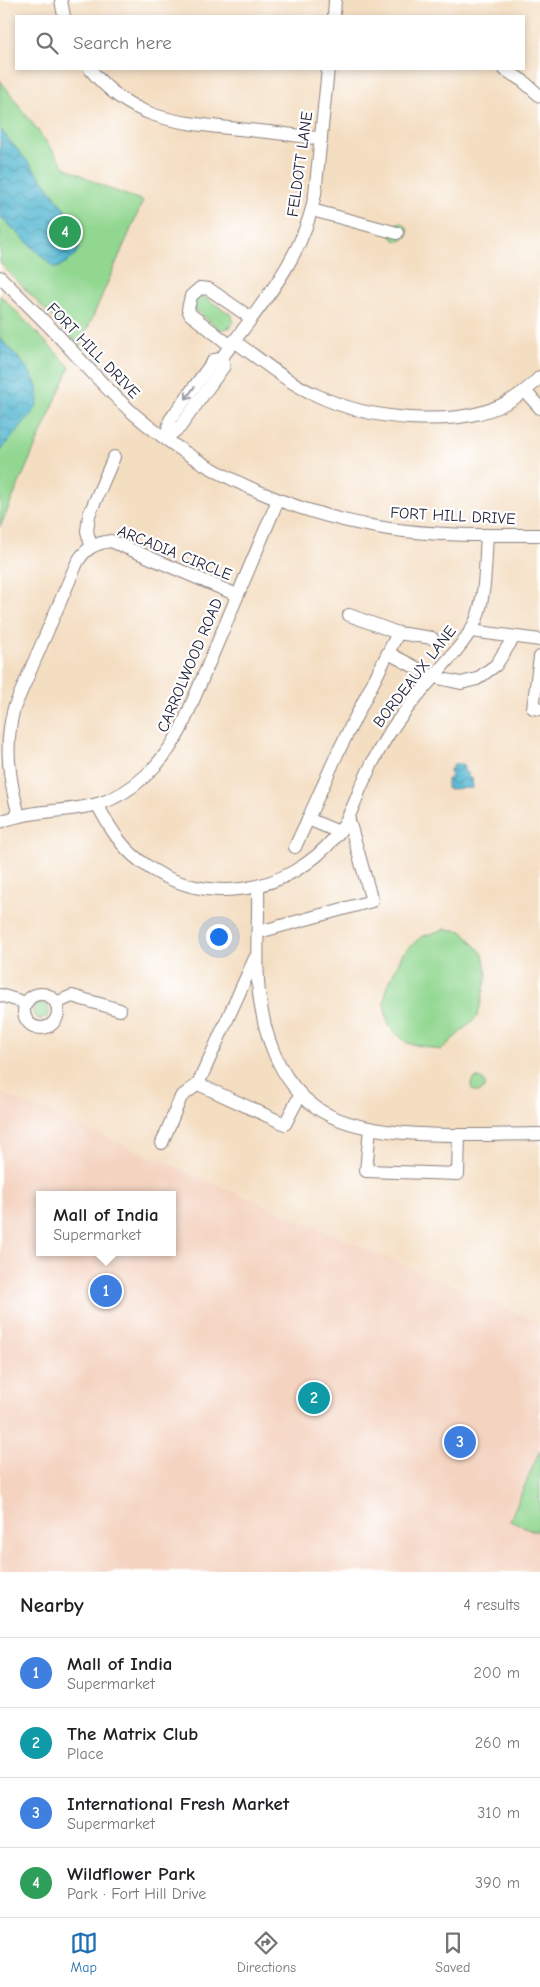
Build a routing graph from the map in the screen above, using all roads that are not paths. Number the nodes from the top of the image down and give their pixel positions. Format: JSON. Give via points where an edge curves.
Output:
{"nodes":[{"id":1,"x":61,"y":0,"type":"edge"},
{"id":2,"x":335,"y":0,"type":"edge"},
{"id":3,"x":64,"y":15,"type":"edge"},
{"id":4,"x":334,"y":15,"type":"edge"},
{"id":5,"x":91,"y":70,"type":"edge"},
{"id":6,"x":328,"y":70,"type":"edge"},
{"id":7,"x":506,"y":70,"type":"edge"},
{"id":8,"x":539,"y":92,"type":"edge"},
{"id":9,"x":320,"y":138,"type":"junction"},
{"id":10,"x":312,"y":210,"type":"junction"},
{"id":11,"x":397,"y":232,"type":"dead end"},
{"id":12,"x":0,"y":277,"type":"edge"},
{"id":13,"x":251,"y":318,"type":"junction"},
{"id":14,"x":233,"y":343,"type":"junction"},
{"id":15,"x":540,"y":377,"type":"edge"},
{"id":16,"x":525,"y":391,"type":"junction"},
{"id":17,"x":540,"y":408,"type":"edge"},
{"id":18,"x":166,"y":438,"type":"junction"},
{"id":19,"x":114,"y":457,"type":"dead end"},
{"id":20,"x":278,"y":500,"type":"junction"},
{"id":21,"x":487,"y":535,"type":"junction"},
{"id":22,"x":540,"y":535,"type":"edge"},
{"id":23,"x":91,"y":546,"type":"junction"},
{"id":24,"x":237,"y":595,"type":"junction"},
{"id":25,"x":349,"y":615,"type":"dead end"},
{"id":26,"x":471,"y":631,"type":"junction"},
{"id":27,"x":398,"y":633,"type":"junction"},
{"id":28,"x":514,"y":637,"type":"junction"},
{"id":29,"x":432,"y":638,"type":"dead end"},
{"id":30,"x":540,"y":640,"type":"edge"},
{"id":31,"x":388,"y":653,"type":"junction"},
{"id":32,"x":540,"y":656,"type":"edge"},
{"id":33,"x":434,"y":677,"type":"junction"},
{"id":34,"x":540,"y":709,"type":"edge"},
{"id":35,"x":97,"y":804,"type":"junction"},
{"id":36,"x":19,"y":816,"type":"junction"},
{"id":37,"x":348,"y":817,"type":"junction"},
{"id":38,"x":308,"y":819,"type":"junction"},
{"id":39,"x":0,"y":822,"type":"edge"},
{"id":40,"x":339,"y":832,"type":"junction"},
{"id":41,"x":295,"y":847,"type":"dead end"},
{"id":42,"x":258,"y":887,"type":"junction"},
{"id":43,"x":258,"y":932,"type":"junction"},
{"id":44,"x":256,"y":956,"type":"junction"},
{"id":45,"x":0,"y":995,"type":"edge"},
{"id":46,"x":26,"y":1003,"type":"junction"},
{"id":47,"x":56,"y":1003,"type":"junction"},
{"id":48,"x":120,"y":1010,"type":"dead end"},
{"id":49,"x":198,"y":1084,"type":"junction"},
{"id":50,"x":300,"y":1095,"type":"junction"},
{"id":51,"x":370,"y":1128,"type":"junction"},
{"id":52,"x":460,"y":1134,"type":"junction"},
{"id":53,"x":540,"y":1134,"type":"edge"},
{"id":54,"x":162,"y":1143,"type":"dead end"}],
"edges":[{"from":1,"to":3,"type":"street"},
{"from":2,"to":4,"type":"street"},
{"from":5,"to":9,"type":"street","via":[[116,95],[162,118]]},
{"from":6,"to":9,"type":"street","name":"FELDOTT LANE"},
{"from":7,"to":8,"type":"street"},
{"from":9,"to":10,"type":"street","name":"FELDOTT LANE"},
{"from":10,"to":11,"type":"street"},
{"from":10,"to":13,"type":"street","name":"FELDOTT LANE","via":[[289,264]]},
{"from":12,"to":18,"type":"street","name":"FORT HILL DRIVE","via":[[105,388]]},
{"from":13,"to":14,"type":"street","name":"FELDOTT LANE"},
{"from":13,"to":14,"type":"street","via":[[209,289],[200,288],[191,296],[188,301],[190,314]]},
{"from":14,"to":16,"type":"street","via":[[309,392],[342,406],[373,414],[441,420],[468,417],[494,409]]},
{"from":14,"to":18,"type":"street","name":"FELDOTT LANE","via":[[222,359],[224,366],[180,427]]},
{"from":15,"to":16,"type":"street"},
{"from":16,"to":17,"type":"street"},
{"from":18,"to":20,"type":"street","name":"FORT HILL DRIVE","via":[[219,473]]},
{"from":19,"to":23,"type":"street","via":[[89,515],[87,531]]},
{"from":20,"to":21,"type":"street","name":"FORT HILL DRIVE","via":[[362,524],[422,532]]},
{"from":20,"to":24,"type":"street","name":"CARROLWOOD ROAD"},
{"from":21,"to":22,"type":"street","name":"FORT HILL DRIVE"},
{"from":21,"to":26,"type":"street","name":"BORDEAUX LANE","via":[[480,606]]},
{"from":23,"to":24,"type":"street","name":"ARCADIA CIRCLE","via":[[103,542],[118,543]]},
{"from":23,"to":36,"type":"street","via":[[80,556],[14,708],[7,759]]},
{"from":24,"to":35,"type":"street","name":"CARROLWOOD ROAD","via":[[172,746],[144,777]]},
{"from":25,"to":27,"type":"street"},
{"from":26,"to":28,"type":"street"},
{"from":26,"to":33,"type":"street","name":"BORDEAUX LANE"},
{"from":27,"to":29,"type":"street"},
{"from":27,"to":31,"type":"street"},
{"from":28,"to":30,"type":"street"},
{"from":28,"to":33,"type":"street","via":[[496,665],[477,680],[460,683]]},
{"from":31,"to":33,"type":"street"},
{"from":31,"to":38,"type":"street"},
{"from":32,"to":34,"type":"street","via":[[533,708]]},
{"from":33,"to":37,"type":"street","name":"BORDEAUX LANE","via":[[382,745]]},
{"from":35,"to":36,"type":"street","name":"CARROLWOOD ROAD"},
{"from":35,"to":42,"type":"street","name":"BORDEAUX LANE","via":[[123,845],[139,861],[170,880],[203,889]]},
{"from":36,"to":39,"type":"street","name":"CARROLWOOD ROAD"},
{"from":37,"to":40,"type":"street","name":"BORDEAUX LANE"},
{"from":37,"to":43,"type":"street","via":[[372,901]]},
{"from":38,"to":40,"type":"street"},
{"from":38,"to":41,"type":"street"},
{"from":40,"to":42,"type":"street","name":"BORDEAUX LANE","via":[[310,862]]},
{"from":42,"to":43,"type":"street"},
{"from":43,"to":44,"type":"street"},
{"from":44,"to":49,"type":"street"},
{"from":44,"to":50,"type":"street","via":[[259,994],[273,1051]]},
{"from":45,"to":46,"type":"street"},
{"from":46,"to":47,"type":"street","via":[[33,996],[43,994]]},
{"from":46,"to":47,"type":"street","via":[[26,1020],[41,1028],[56,1019]]},
{"from":47,"to":48,"type":"street","via":[[72,996]]},
{"from":49,"to":50,"type":"street","via":[[285,1124]]},
{"from":49,"to":54,"type":"street","via":[[181,1097]]},
{"from":50,"to":51,"type":"street","via":[[332,1116]]},
{"from":51,"to":52,"type":"street","via":[[402,1133]]},
{"from":51,"to":52,"type":"street","via":[[366,1171],[458,1174]]},
{"from":52,"to":53,"type":"street"}]}
